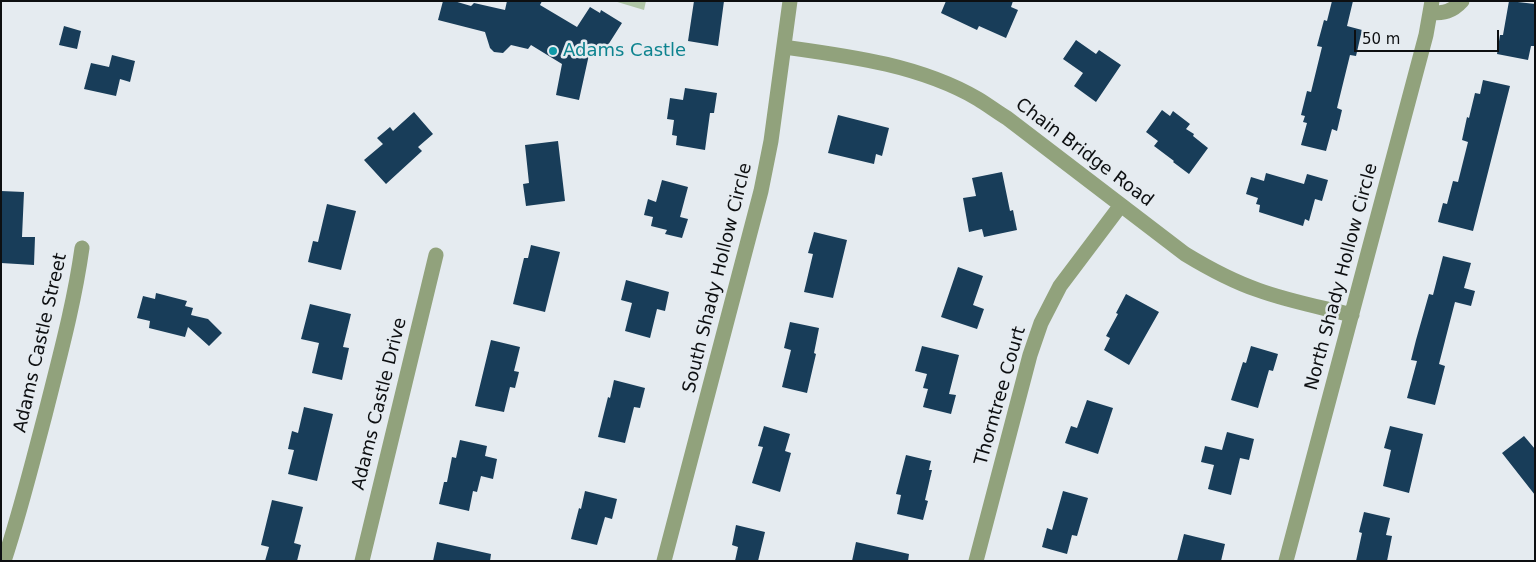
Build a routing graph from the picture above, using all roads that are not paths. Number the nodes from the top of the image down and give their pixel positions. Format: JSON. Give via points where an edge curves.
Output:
{"nodes":[{"id":1,"x":790,"y":1,"type":"edge"},
{"id":2,"x":1462,"y":1,"type":"edge"},
{"id":3,"x":1431,"y":7,"type":"edge"},
{"id":4,"x":784,"y":47,"type":"junction"},
{"id":5,"x":1121,"y":205,"type":"junction"},
{"id":6,"x":82,"y":248,"type":"dead end"},
{"id":7,"x":436,"y":255,"type":"dead end"},
{"id":8,"x":1352,"y":315,"type":"junction"},
{"id":9,"x":4,"y":561,"type":"edge"},
{"id":10,"x":362,"y":561,"type":"edge"},
{"id":11,"x":664,"y":561,"type":"edge"},
{"id":12,"x":976,"y":561,"type":"edge"},
{"id":13,"x":1286,"y":561,"type":"edge"}],
"edges":[{"from":1,"to":4,"type":"street","name":"South Shady Hollow Circle"},
{"from":2,"to":3,"type":"street","via":[[1444,13]]},
{"from":3,"to":8,"type":"street","name":"North Shady Hollow Circle"},
{"from":4,"to":5,"type":"street","name":"Chain Bridge Road","via":[[900,68],[977,98]]},
{"from":4,"to":11,"type":"street","name":"South Shady Hollow Circle","via":[[761,190]]},
{"from":5,"to":8,"type":"street","name":"Chain Bridge Road","via":[[1185,254],[1228,278],[1258,291]]},
{"from":5,"to":12,"type":"street","name":"Thorntree Court","via":[[1060,286],[1041,323]]},
{"from":6,"to":9,"type":"street","name":"Adams Castle Street","via":[[63,346]]},
{"from":7,"to":10,"type":"street","name":"Adams Castle Drive"},
{"from":8,"to":13,"type":"street","name":"North Shady Hollow Circle"}]}
